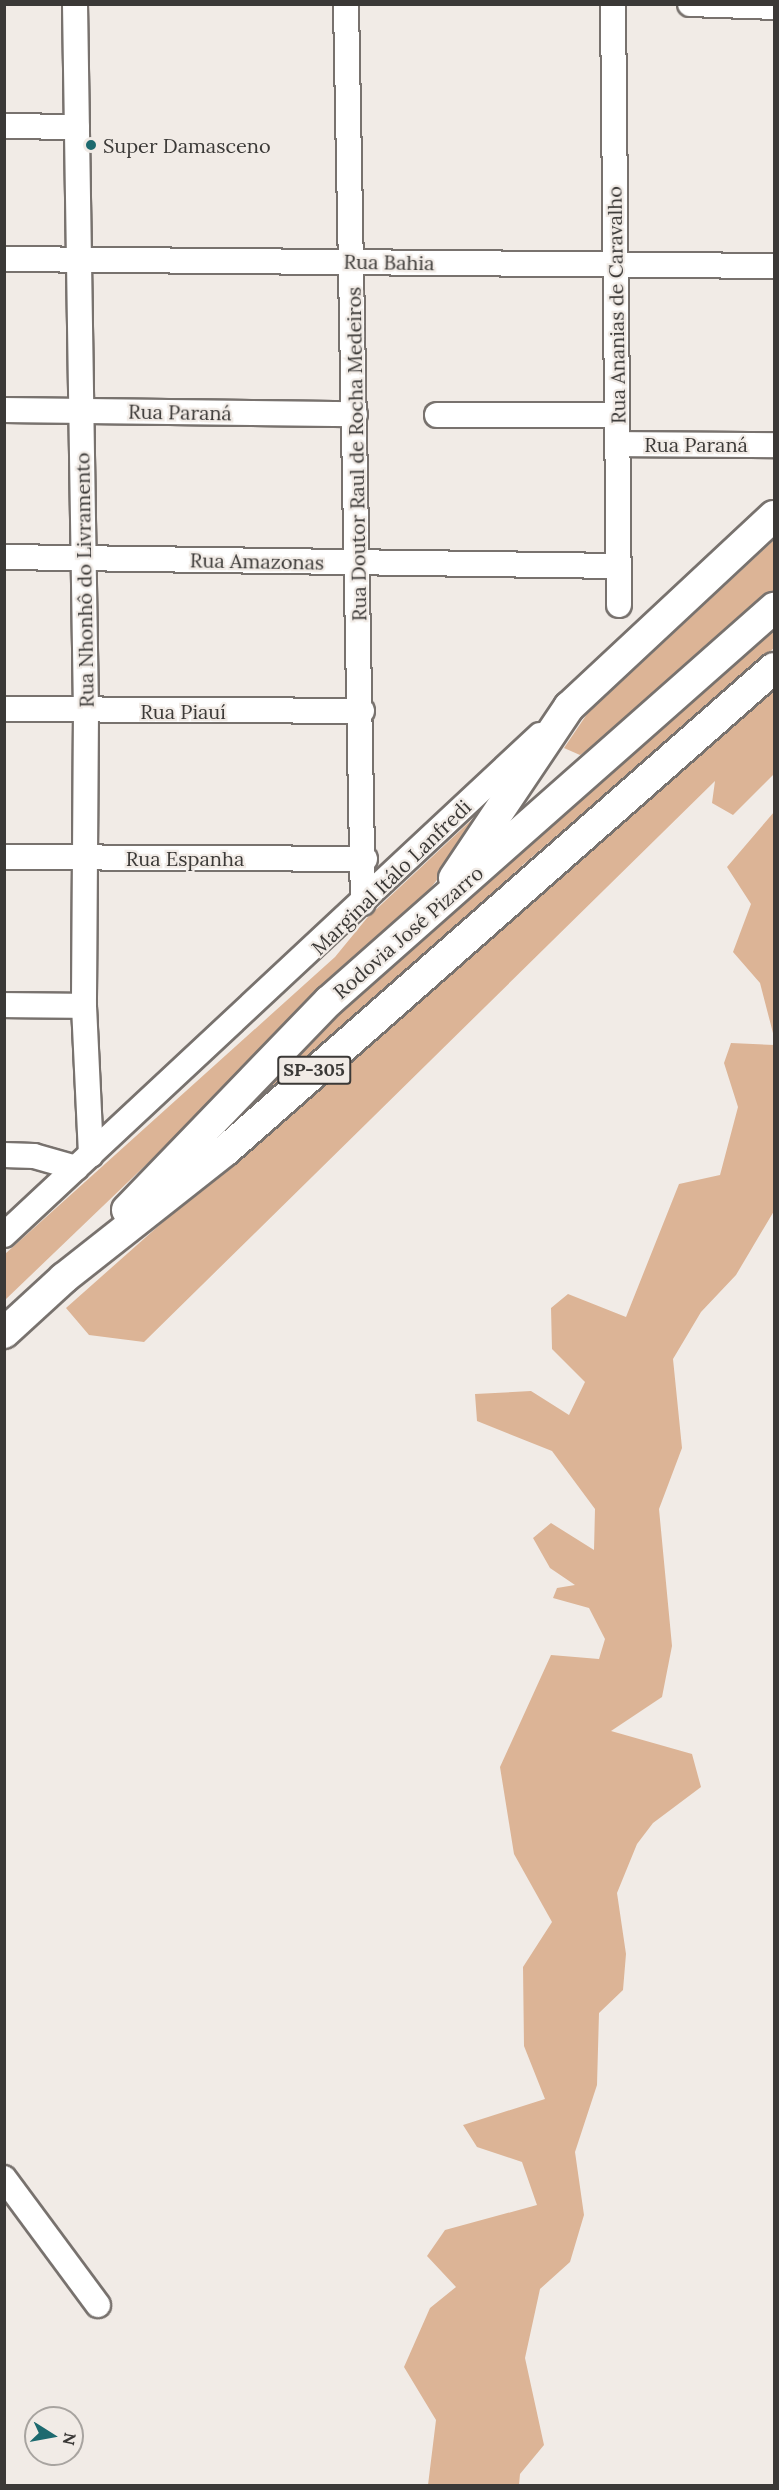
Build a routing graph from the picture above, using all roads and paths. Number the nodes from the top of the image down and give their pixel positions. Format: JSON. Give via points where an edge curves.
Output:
{"nodes":[{"id":1,"x":75,"y":4,"type":"edge"},
{"id":2,"x":346,"y":4,"type":"edge"},
{"id":3,"x":613,"y":4,"type":"edge"},
{"id":4,"x":690,"y":4,"type":"edge"},
{"id":5,"x":774,"y":7,"type":"edge"},
{"id":6,"x":4,"y":126,"type":"edge"},
{"id":7,"x":78,"y":127,"type":"junction"},
{"id":8,"x":78,"y":256,"type":"junction"},
{"id":9,"x":4,"y":259,"type":"edge"},
{"id":10,"x":352,"y":261,"type":"junction"},
{"id":11,"x":615,"y":265,"type":"junction"},
{"id":12,"x":774,"y":266,"type":"edge"},
{"id":13,"x":4,"y":410,"type":"edge"},
{"id":14,"x":81,"y":411,"type":"junction"},
{"id":15,"x":355,"y":414,"type":"junction"},
{"id":16,"x":437,"y":415,"type":"dead end"},
{"id":17,"x":617,"y":416,"type":"junction"},
{"id":18,"x":618,"y":444,"type":"junction"},
{"id":19,"x":774,"y":445,"type":"edge"},
{"id":20,"x":774,"y":516,"type":"edge"},
{"id":21,"x":4,"y":557,"type":"edge"},
{"id":22,"x":84,"y":558,"type":"junction"},
{"id":23,"x":358,"y":562,"type":"junction"},
{"id":24,"x":617,"y":567,"type":"junction"},
{"id":25,"x":619,"y":605,"type":"dead end"},
{"id":26,"x":774,"y":608,"type":"edge"},
{"id":27,"x":774,"y":668,"type":"edge"},
{"id":28,"x":569,"y":707,"type":"junction"},
{"id":29,"x":4,"y":709,"type":"edge"},
{"id":30,"x":86,"y":711,"type":"junction"},
{"id":31,"x":362,"y":711,"type":"junction"},
{"id":32,"x":4,"y":857,"type":"edge"},
{"id":33,"x":86,"y":857,"type":"junction"},
{"id":34,"x":364,"y":859,"type":"junction"},
{"id":35,"x":363,"y":903,"type":"junction"},
{"id":36,"x":428,"y":916,"type":"junction"},
{"id":37,"x":4,"y":1005,"type":"edge"},
{"id":38,"x":84,"y":1006,"type":"junction"},
{"id":39,"x":4,"y":1155,"type":"edge"},
{"id":40,"x":83,"y":1162,"type":"junction"},
{"id":41,"x":4,"y":1235,"type":"edge"},
{"id":42,"x":64,"y":1278,"type":"junction"},
{"id":43,"x":4,"y":1333,"type":"edge"},
{"id":44,"x":4,"y":2178,"type":"edge"},
{"id":45,"x":98,"y":2305,"type":"dead end"}],
"edges":[{"from":1,"to":7,"type":"street","name":"Rua Nhonhô do Livramento"},
{"from":2,"to":10,"type":"street","name":"Rua Doutor Raul de Rocha Medeiros"},
{"from":3,"to":11,"type":"street","name":"Rua Ananias de Caravalho"},
{"from":4,"to":5,"type":"street"},
{"from":6,"to":7,"type":"street"},
{"from":7,"to":8,"type":"street","name":"Rua Nhonhô do Livramento"},
{"from":8,"to":9,"type":"street","name":"Rua Bahia"},
{"from":8,"to":10,"type":"street","name":"Rua Bahia"},
{"from":8,"to":14,"type":"street","name":"Rua Nhonhô do Livramento"},
{"from":10,"to":11,"type":"street","name":"Rua Bahia"},
{"from":10,"to":15,"type":"street","name":"Rua Doutor Raul de Rocha Medeiros"},
{"from":11,"to":12,"type":"street","name":"Rua Bahia"},
{"from":11,"to":17,"type":"street","name":"Rua Ananias de Caravalho"},
{"from":13,"to":14,"type":"street","name":"Rua Paraná"},
{"from":14,"to":15,"type":"street","name":"Rua Paraná"},
{"from":14,"to":22,"type":"street","name":"Rua Nhonhô do Livramento"},
{"from":15,"to":23,"type":"street","name":"Rua Doutor Raul de Rocha Medeiros"},
{"from":16,"to":17,"type":"street"},
{"from":17,"to":18,"type":"street","name":"Rua Ananias de Caravalho"},
{"from":18,"to":19,"type":"street","name":"Rua Paraná"},
{"from":18,"to":24,"type":"street","name":"Rua Ananias de Caravalho"},
{"from":20,"to":28,"type":"main road","name":"Marginal Itálo Lanfredi"},
{"from":21,"to":22,"type":"street","name":"Rua Amazonas"},
{"from":22,"to":23,"type":"street","name":"Rua Amazonas"},
{"from":22,"to":30,"type":"street","name":"Rua Nhonhô do Livramento"},
{"from":23,"to":24,"type":"street","name":"Rua Amazonas"},
{"from":23,"to":31,"type":"street","name":"Rua Doutor Raul de Rocha Medeiros"},
{"from":24,"to":25,"type":"street","name":"Rua Ananias de Caravalho"},
{"from":26,"to":36,"type":"main road","name":"Rodovia José Pizarro","number":"SP-305"},
{"from":27,"to":42,"type":"main road","name":"Rodovia José Pizarro","number":"SP-305","via":[[225,1151]]},
{"from":28,"to":35,"type":"street","name":"Marginal Itálo Lanfredi"},
{"from":28,"to":36,"type":"main road"},
{"from":29,"to":30,"type":"street","name":"Rua Piauí"},
{"from":30,"to":31,"type":"street","name":"Rua Piauí"},
{"from":30,"to":33,"type":"street","name":"Rua Nhonhô do Livramento"},
{"from":31,"to":34,"type":"street","name":"Rua Doutor Raul de Rocha Medeiros"},
{"from":32,"to":33,"type":"street","name":"Rua Espanha"},
{"from":33,"to":34,"type":"street","name":"Rua Espanha"},
{"from":33,"to":38,"type":"street","name":"Rua Nhonhô do Livramento"},
{"from":34,"to":35,"type":"street","name":"Rua Doutor Raul de Rocha Medeiros"},
{"from":35,"to":40,"type":"street","name":"Marginal Itálo Lanfredi"},
{"from":36,"to":42,"type":"main road","name":"Rodovia José Pizarro","number":"SP-305","via":[[329,1001],[205,1125]]},
{"from":37,"to":38,"type":"street"},
{"from":38,"to":40,"type":"street","name":"Rua Nhonhô do Livramento"},
{"from":39,"to":40,"type":"street"},
{"from":40,"to":41,"type":"street","name":"Marginal Itálo Lanfredi"},
{"from":42,"to":43,"type":"main road","name":"Rodovia José Pizarro","number":"SP-305"},
{"from":44,"to":45,"type":"street"}]}
